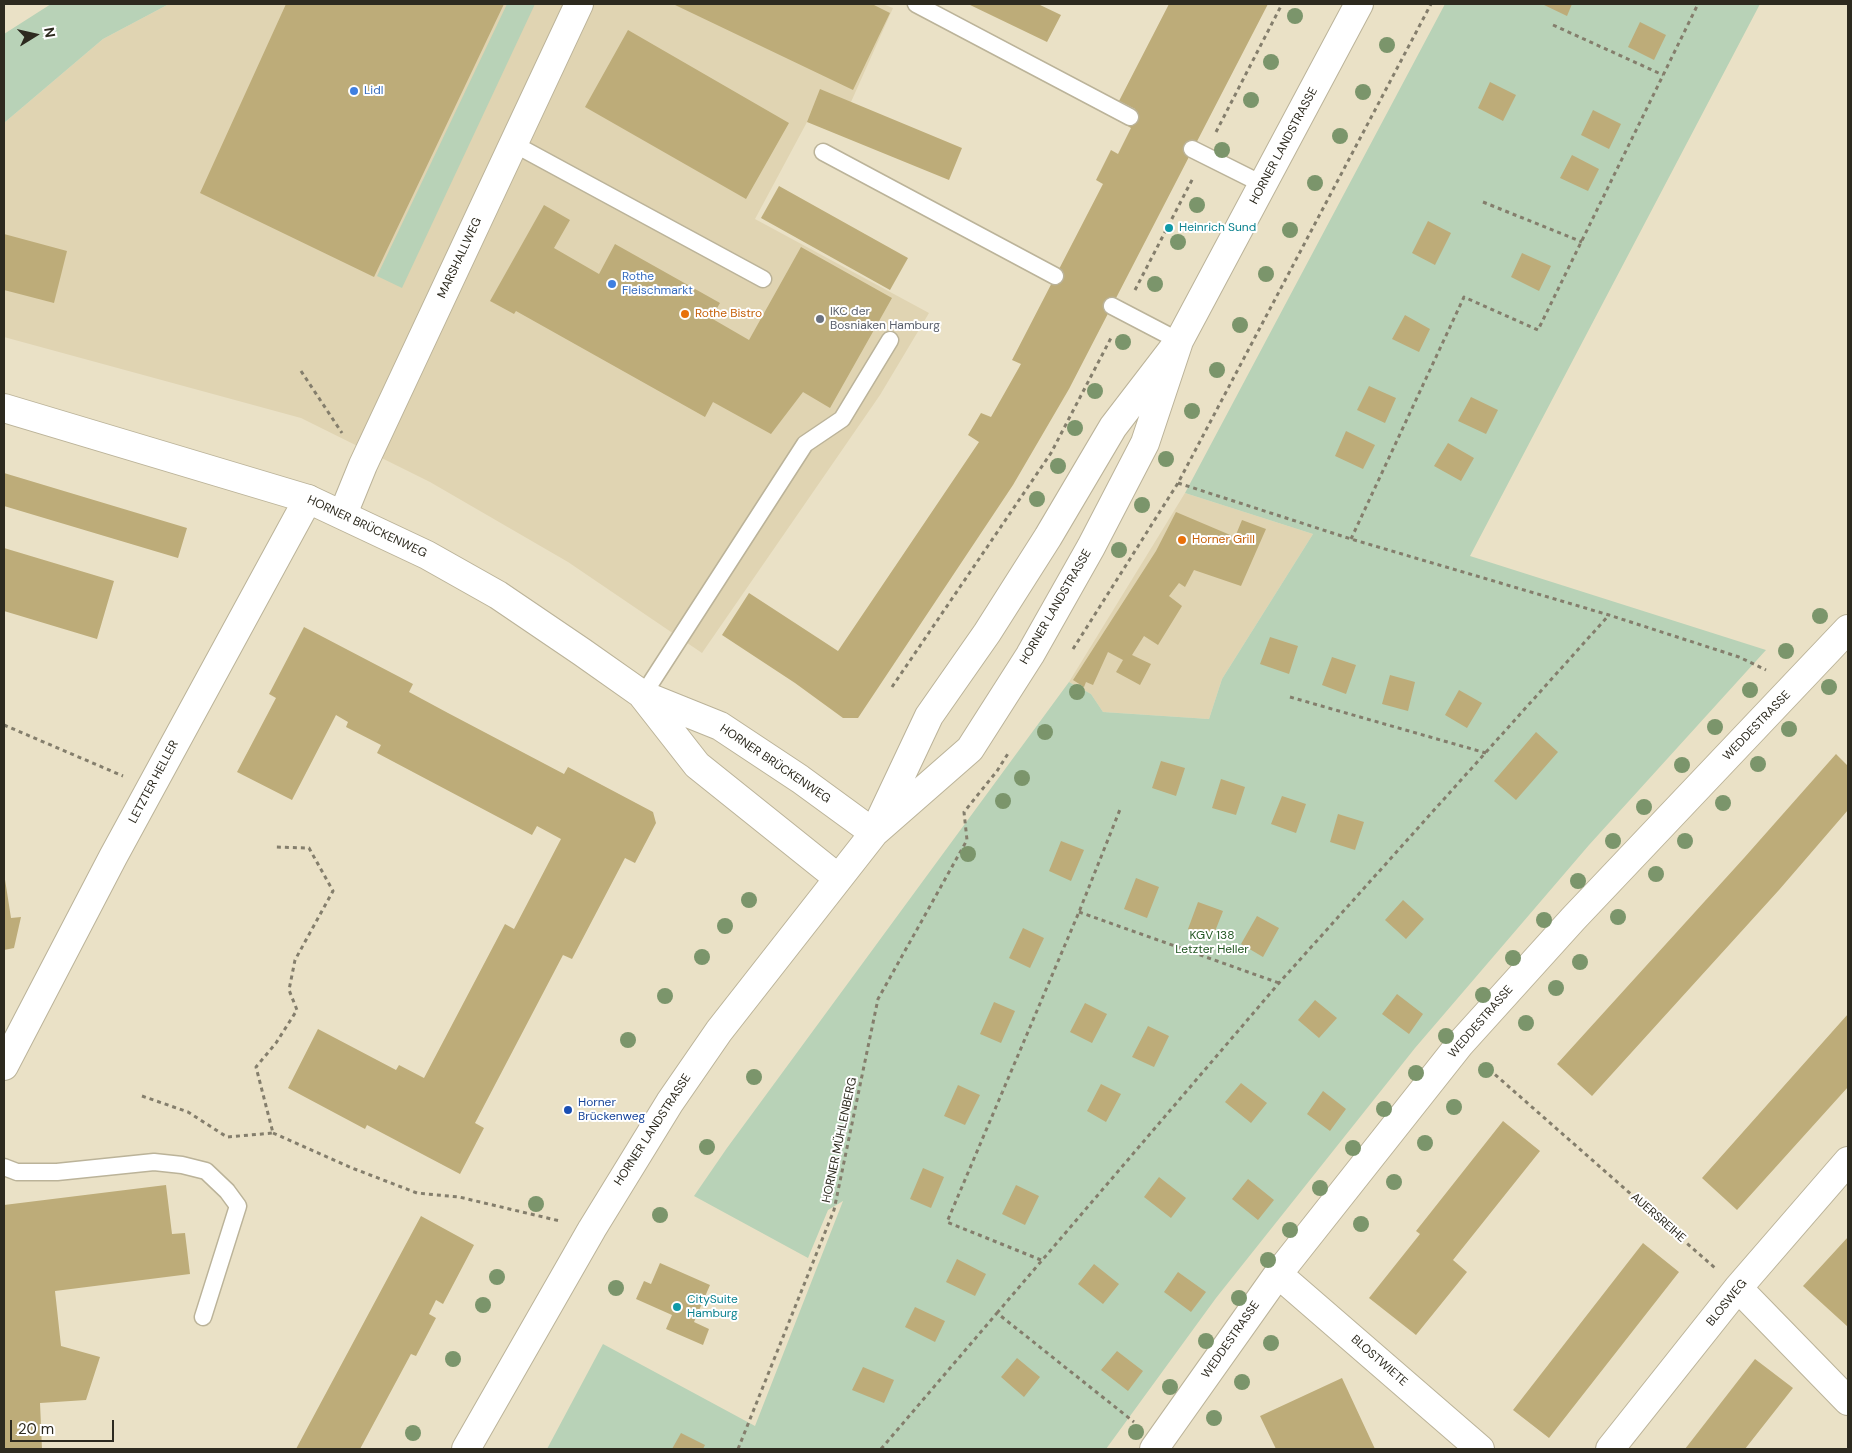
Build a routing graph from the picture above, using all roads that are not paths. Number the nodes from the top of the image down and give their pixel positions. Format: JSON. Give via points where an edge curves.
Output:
{"nodes":[{"id":1,"x":580,"y":4,"type":"edge"},
{"id":2,"x":916,"y":4,"type":"edge"},
{"id":3,"x":1359,"y":4,"type":"edge"},
{"id":4,"x":1130,"y":117,"type":"dead end"},
{"id":5,"x":514,"y":144,"type":"junction"},
{"id":6,"x":823,"y":152,"type":"dead end"},
{"id":7,"x":1198,"y":152,"type":"road end"},
{"id":8,"x":1264,"y":185,"type":"junction"},
{"id":9,"x":1055,"y":276,"type":"dead end"},
{"id":10,"x":764,"y":279,"type":"dead end"},
{"id":11,"x":1118,"y":309,"type":"road end"},
{"id":12,"x":890,"y":340,"type":"dead end"},
{"id":13,"x":1179,"y":341,"type":"junction"},
{"id":14,"x":4,"y":408,"type":"edge"},
{"id":15,"x":308,"y":499,"type":"junction"},
{"id":16,"x":342,"y":514,"type":"junction"},
{"id":17,"x":1848,"y":629,"type":"edge"},
{"id":18,"x":643,"y":695,"type":"junction"},
{"id":19,"x":874,"y":834,"type":"junction"},
{"id":20,"x":838,"y":878,"type":"junction"},
{"id":21,"x":4,"y":1066,"type":"edge"},
{"id":22,"x":1848,"y":1161,"type":"edge"},
{"id":23,"x":4,"y":1167,"type":"edge"},
{"id":24,"x":1278,"y":1274,"type":"junction"},
{"id":25,"x":1738,"y":1288,"type":"junction"},
{"id":26,"x":202,"y":1317,"type":"dead end"},
{"id":27,"x":1848,"y":1401,"type":"edge"},
{"id":28,"x":1156,"y":1445,"type":"edge"},
{"id":29,"x":466,"y":1449,"type":"edge"},
{"id":30,"x":1480,"y":1449,"type":"edge"},
{"id":31,"x":1610,"y":1449,"type":"edge"}],
"edges":[{"from":1,"to":5,"type":"street","name":"MARSHALLWEG"},
{"from":2,"to":4,"type":"lane"},
{"from":3,"to":8,"type":"street","name":"HORNER LANDSTRASSE"},
{"from":5,"to":10,"type":"lane"},
{"from":5,"to":16,"type":"street","name":"MARSHALLWEG"},
{"from":6,"to":9,"type":"lane"},
{"from":7,"to":8,"type":"lane"},
{"from":8,"to":13,"type":"street","name":"HORNER LANDSTRASSE"},
{"from":11,"to":13,"type":"lane"},
{"from":12,"to":18,"type":"lane","via":[[842,419],[805,444]]},
{"from":13,"to":19,"type":"street","name":"HORNER LANDSTRASSE","via":[[1113,426],[1048,537],[929,716]]},
{"from":13,"to":19,"type":"street","name":"HORNER LANDSTRASSE","via":[[1145,443],[1091,548],[1030,655],[970,749]]},
{"from":14,"to":15,"type":"street","name":"HORNER BRÜCKENWEG"},
{"from":15,"to":16,"type":"street","name":"HORNER BRÜCKENWEG"},
{"from":15,"to":21,"type":"street","name":"LETZTER HELLER"},
{"from":16,"to":18,"type":"street","name":"HORNER BRÜCKENWEG","via":[[427,555],[498,595]]},
{"from":17,"to":24,"type":"street","name":"WEDDESTRASSE","via":[[1573,919],[1460,1044]]},
{"from":18,"to":19,"type":"street","name":"HORNER BRÜCKENWEG","via":[[720,726],[800,779]]},
{"from":18,"to":20,"type":"street","name":"HORNER BRÜCKENWEG","via":[[697,766]]},
{"from":19,"to":20,"type":"street","name":"HORNER LANDSTRASSE"},
{"from":20,"to":29,"type":"street","name":"HORNER LANDSTRASSE","via":[[719,1030],[670,1102],[592,1229]]},
{"from":22,"to":25,"type":"street","name":"BLOSWEG"},
{"from":23,"to":26,"type":"lane","via":[[17,1172],[57,1172],[154,1162],[206,1171],[238,1206]]},
{"from":24,"to":28,"type":"street","name":"WEDDESTRASSE"},
{"from":24,"to":30,"type":"street","name":"BLOSTWIETE"},
{"from":25,"to":27,"type":"street"},
{"from":25,"to":31,"type":"street","name":"BLOSWEG"}]}
